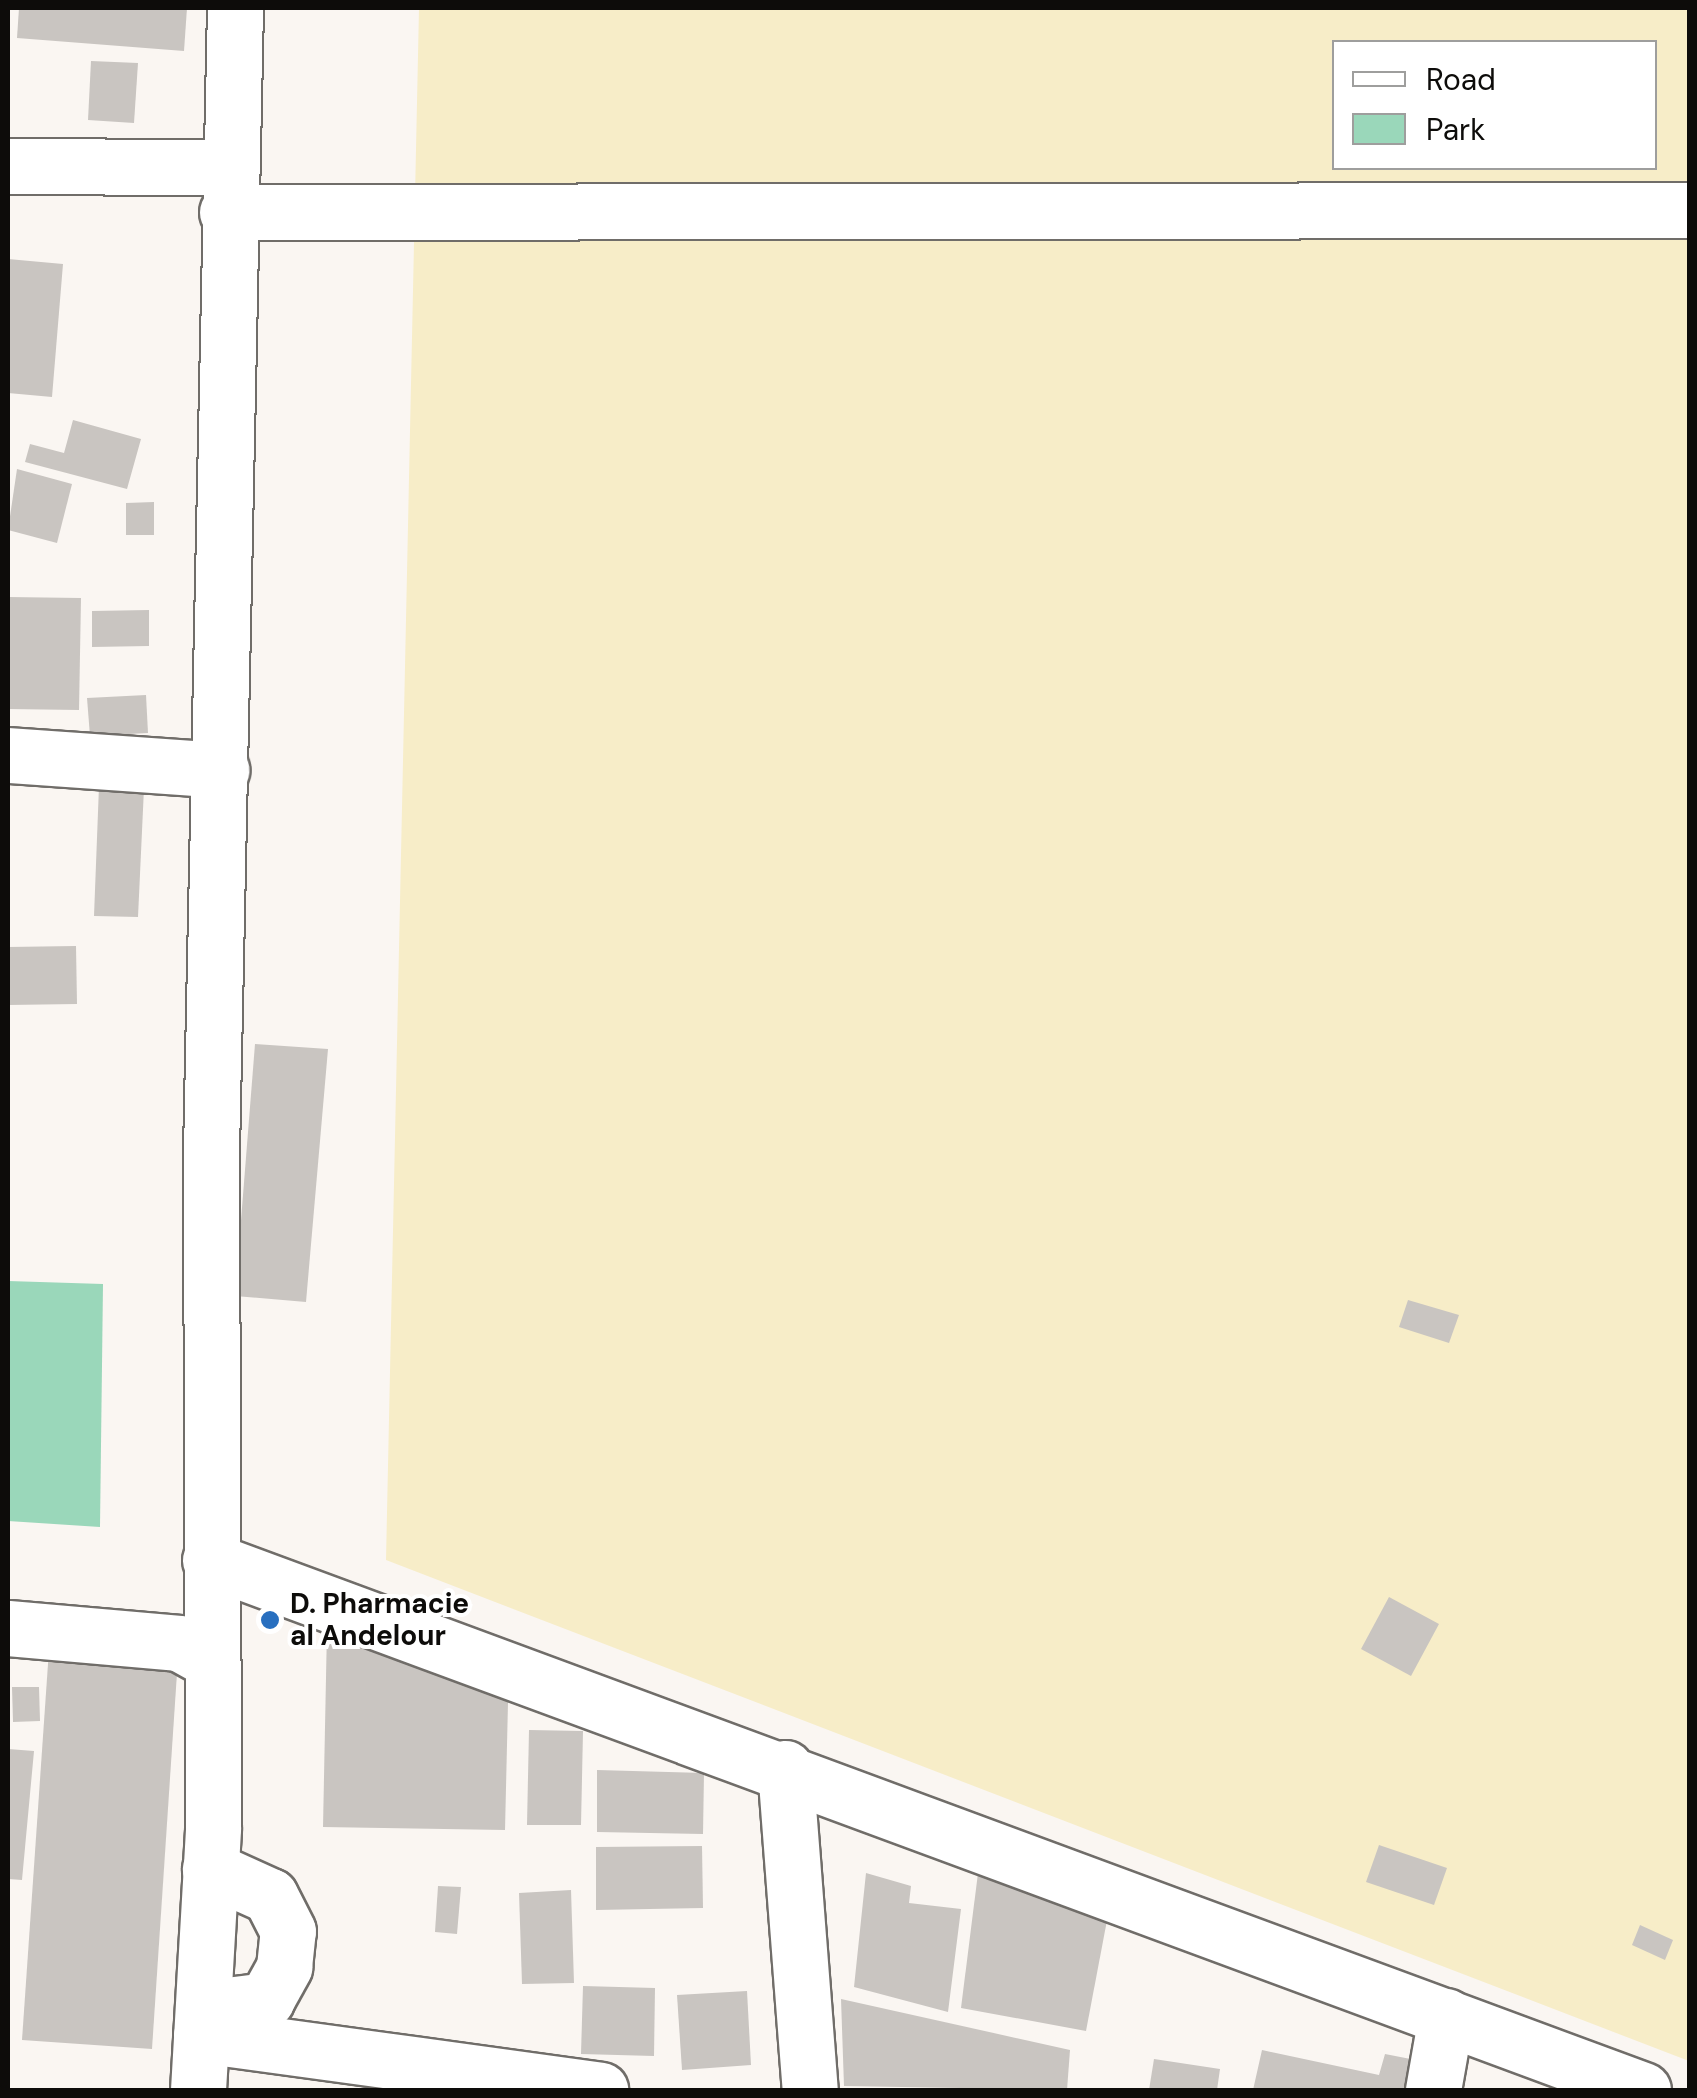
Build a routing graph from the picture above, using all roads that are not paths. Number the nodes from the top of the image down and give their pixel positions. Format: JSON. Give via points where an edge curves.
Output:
{"nodes":[{"id":1,"x":235,"y":8,"type":"edge"},
{"id":2,"x":8,"y":166,"type":"edge"},
{"id":3,"x":228,"y":190,"type":"junction"},
{"id":4,"x":1690,"y":210,"type":"edge"},
{"id":5,"x":8,"y":755,"type":"edge"},
{"id":6,"x":221,"y":770,"type":"junction"},
{"id":7,"x":210,"y":1560,"type":"junction"},
{"id":8,"x":8,"y":1628,"type":"edge"},
{"id":9,"x":210,"y":1660,"type":"junction"},
{"id":10,"x":785,"y":1768,"type":"junction"},
{"id":11,"x":210,"y":1869,"type":"junction"},
{"id":12,"x":1446,"y":2016,"type":"junction"},
{"id":13,"x":202,"y":2022,"type":"junction"},
{"id":14,"x":198,"y":2090,"type":"edge"},
{"id":15,"x":597,"y":2090,"type":"edge"},
{"id":16,"x":810,"y":2090,"type":"edge"},
{"id":17,"x":1434,"y":2090,"type":"edge"},
{"id":18,"x":1643,"y":2090,"type":"edge"}],
"edges":[{"from":1,"to":3,"type":"street"},
{"from":2,"to":3,"type":"street"},
{"from":3,"to":4,"type":"street"},
{"from":3,"to":6,"type":"street"},
{"from":5,"to":6,"type":"street"},
{"from":6,"to":7,"type":"street"},
{"from":7,"to":9,"type":"street"},
{"from":7,"to":10,"type":"street"},
{"from":8,"to":9,"type":"street","via":[[179,1643]]},
{"from":9,"to":11,"type":"street"},
{"from":10,"to":12,"type":"street"},
{"from":10,"to":16,"type":"street"},
{"from":11,"to":13,"type":"street"},
{"from":11,"to":13,"type":"street","via":[[270,1896],[288,1932],[284,1966],[266,2000]]},
{"from":12,"to":17,"type":"street"},
{"from":12,"to":18,"type":"street"},
{"from":13,"to":14,"type":"street"},
{"from":13,"to":15,"type":"street"}]}
